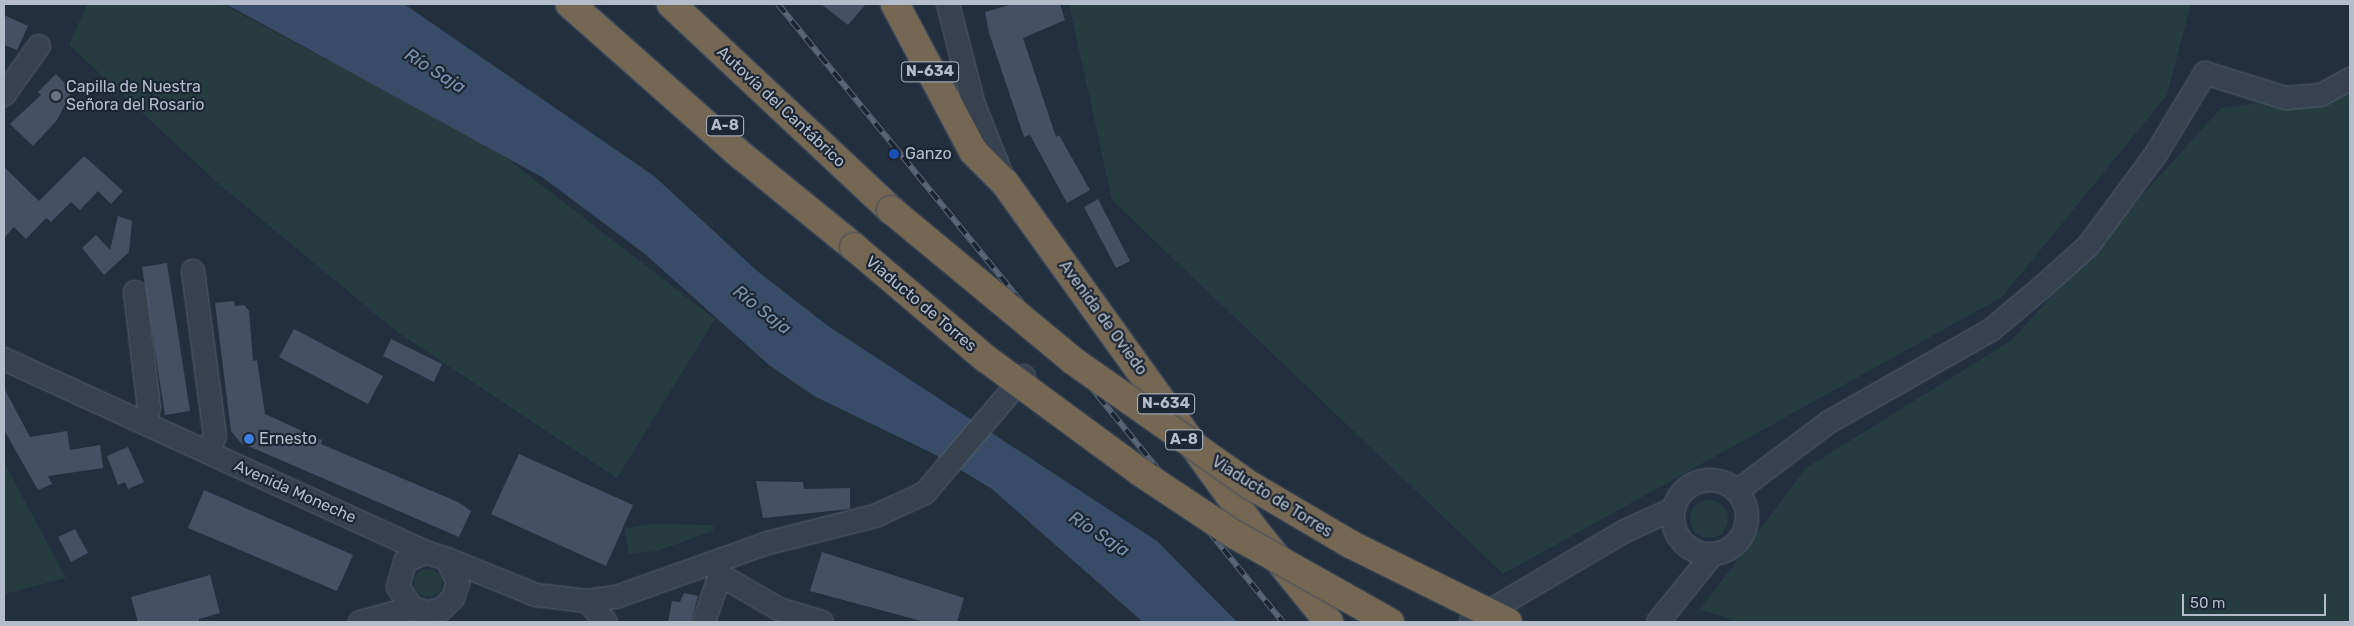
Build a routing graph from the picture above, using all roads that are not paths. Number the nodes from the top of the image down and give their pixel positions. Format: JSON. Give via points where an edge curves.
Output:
{"nodes":[{"id":1,"x":570,"y":4,"type":"edge"},
{"id":2,"x":596,"y":4,"type":"edge"},
{"id":3,"x":671,"y":4,"type":"edge"},
{"id":4,"x":691,"y":4,"type":"edge"},
{"id":5,"x":948,"y":4,"type":"edge"},
{"id":6,"x":901,"y":5,"type":"edge"},
{"id":7,"x":39,"y":46,"type":"dead end"},
{"id":8,"x":2350,"y":79,"type":"edge"},
{"id":9,"x":4,"y":95,"type":"edge"},
{"id":10,"x":1005,"y":183,"type":"junction"},
{"id":11,"x":887,"y":206,"type":"junction"},
{"id":12,"x":854,"y":247,"type":"junction"},
{"id":13,"x":193,"y":271,"type":"dead end"},
{"id":14,"x":136,"y":292,"type":"dead end"},
{"id":15,"x":4,"y":359,"type":"edge"},
{"id":16,"x":1024,"y":376,"type":"dead end"},
{"id":17,"x":145,"y":423,"type":"junction"},
{"id":18,"x":208,"y":452,"type":"junction"},
{"id":19,"x":1736,"y":491,"type":"junction"},
{"id":20,"x":1673,"y":509,"type":"junction"},
{"id":21,"x":383,"y":532,"type":"junction"},
{"id":22,"x":1712,"y":554,"type":"junction"},
{"id":23,"x":437,"y":556,"type":"junction"},
{"id":24,"x":718,"y":568,"type":"junction"},
{"id":25,"x":398,"y":580,"type":"junction"},
{"id":26,"x":502,"y":585,"type":"junction"},
{"id":27,"x":453,"y":598,"type":"junction"},
{"id":28,"x":412,"y":608,"type":"junction"},
{"id":29,"x":593,"y":615,"type":"edge"},
{"id":30,"x":364,"y":620,"type":"edge"},
{"id":31,"x":704,"y":622,"type":"edge"},
{"id":32,"x":822,"y":622,"type":"edge"},
{"id":33,"x":1329,"y":622,"type":"edge"},
{"id":34,"x":1390,"y":622,"type":"edge"},
{"id":35,"x":1470,"y":622,"type":"edge"},
{"id":36,"x":1508,"y":622,"type":"edge"},
{"id":37,"x":1658,"y":622,"type":"edge"}],
"edges":[{"from":1,"to":12,"type":"highway","via":[[742,156]]},
{"from":2,"to":12,"type":"highway","number":"A-8"},
{"from":3,"to":11,"type":"highway","name":"Autovía del Cantábrico","number":"A-8"},
{"from":4,"to":11,"type":"highway"},
{"from":5,"to":10,"type":"street","via":[[974,105]]},
{"from":6,"to":10,"type":"highway","name":"Avenida de Oviedo","number":"N-634","via":[[962,136],[985,166]]},
{"from":7,"to":9,"type":"street"},
{"from":8,"to":19,"type":"street","via":[[2321,95],[2286,98],[2205,73],[2156,154],[2088,246],[2041,288],[1991,330],[1829,422]]},
{"from":10,"to":33,"type":"highway","name":"Avenida de Oviedo","number":"N-634","via":[[1252,527]]},
{"from":11,"to":36,"type":"highway","name":"Viaducto de Torres","number":"A-8","bridge":true,"via":[[1072,360],[1250,485],[1352,545]]},
{"from":12,"to":34,"type":"highway","name":"Viaducto de Torres","number":"A-8","bridge":true,"via":[[985,358],[1111,452],[1236,535]]},
{"from":13,"to":18,"type":"street","via":[[215,436]]},
{"from":14,"to":17,"type":"street","via":[[149,407]]},
{"from":15,"to":17,"type":"street","name":"Avenida Moneche"},
{"from":16,"to":24,"type":"street","via":[[925,493],[875,516]]},
{"from":17,"to":18,"type":"street","name":"Avenida Moneche"},
{"from":18,"to":21,"type":"street","name":"Avenida Moneche"},
{"from":19,"to":20,"type":"street","via":[[1705,480],[1684,489]]},
{"from":19,"to":22,"type":"street","via":[[1747,512],[1742,536],[1735,545]]},
{"from":20,"to":22,"type":"street","via":[[1681,541],[1701,554]]},
{"from":20,"to":35,"type":"street","via":[[1625,531]]},
{"from":21,"to":23,"type":"street","name":"Avenida Moneche"},
{"from":21,"to":25,"type":"street","via":[[396,552]]},
{"from":22,"to":37,"type":"street"},
{"from":23,"to":25,"type":"street","via":[[405,562]]},
{"from":23,"to":26,"type":"street","name":"Avenida Moneche"},
{"from":23,"to":27,"type":"street","via":[[458,583]]},
{"from":24,"to":29,"type":"street","via":[[616,597]]},
{"from":24,"to":31,"type":"street"},
{"from":24,"to":32,"type":"street","via":[[778,609]]},
{"from":25,"to":28,"type":"street"},
{"from":25,"to":30,"type":"street"},
{"from":26,"to":27,"type":"street","via":[[474,588]]},
{"from":26,"to":29,"type":"street"},
{"from":27,"to":28,"type":"street","via":[[434,610]]},
{"from":28,"to":30,"type":"street"}]}
